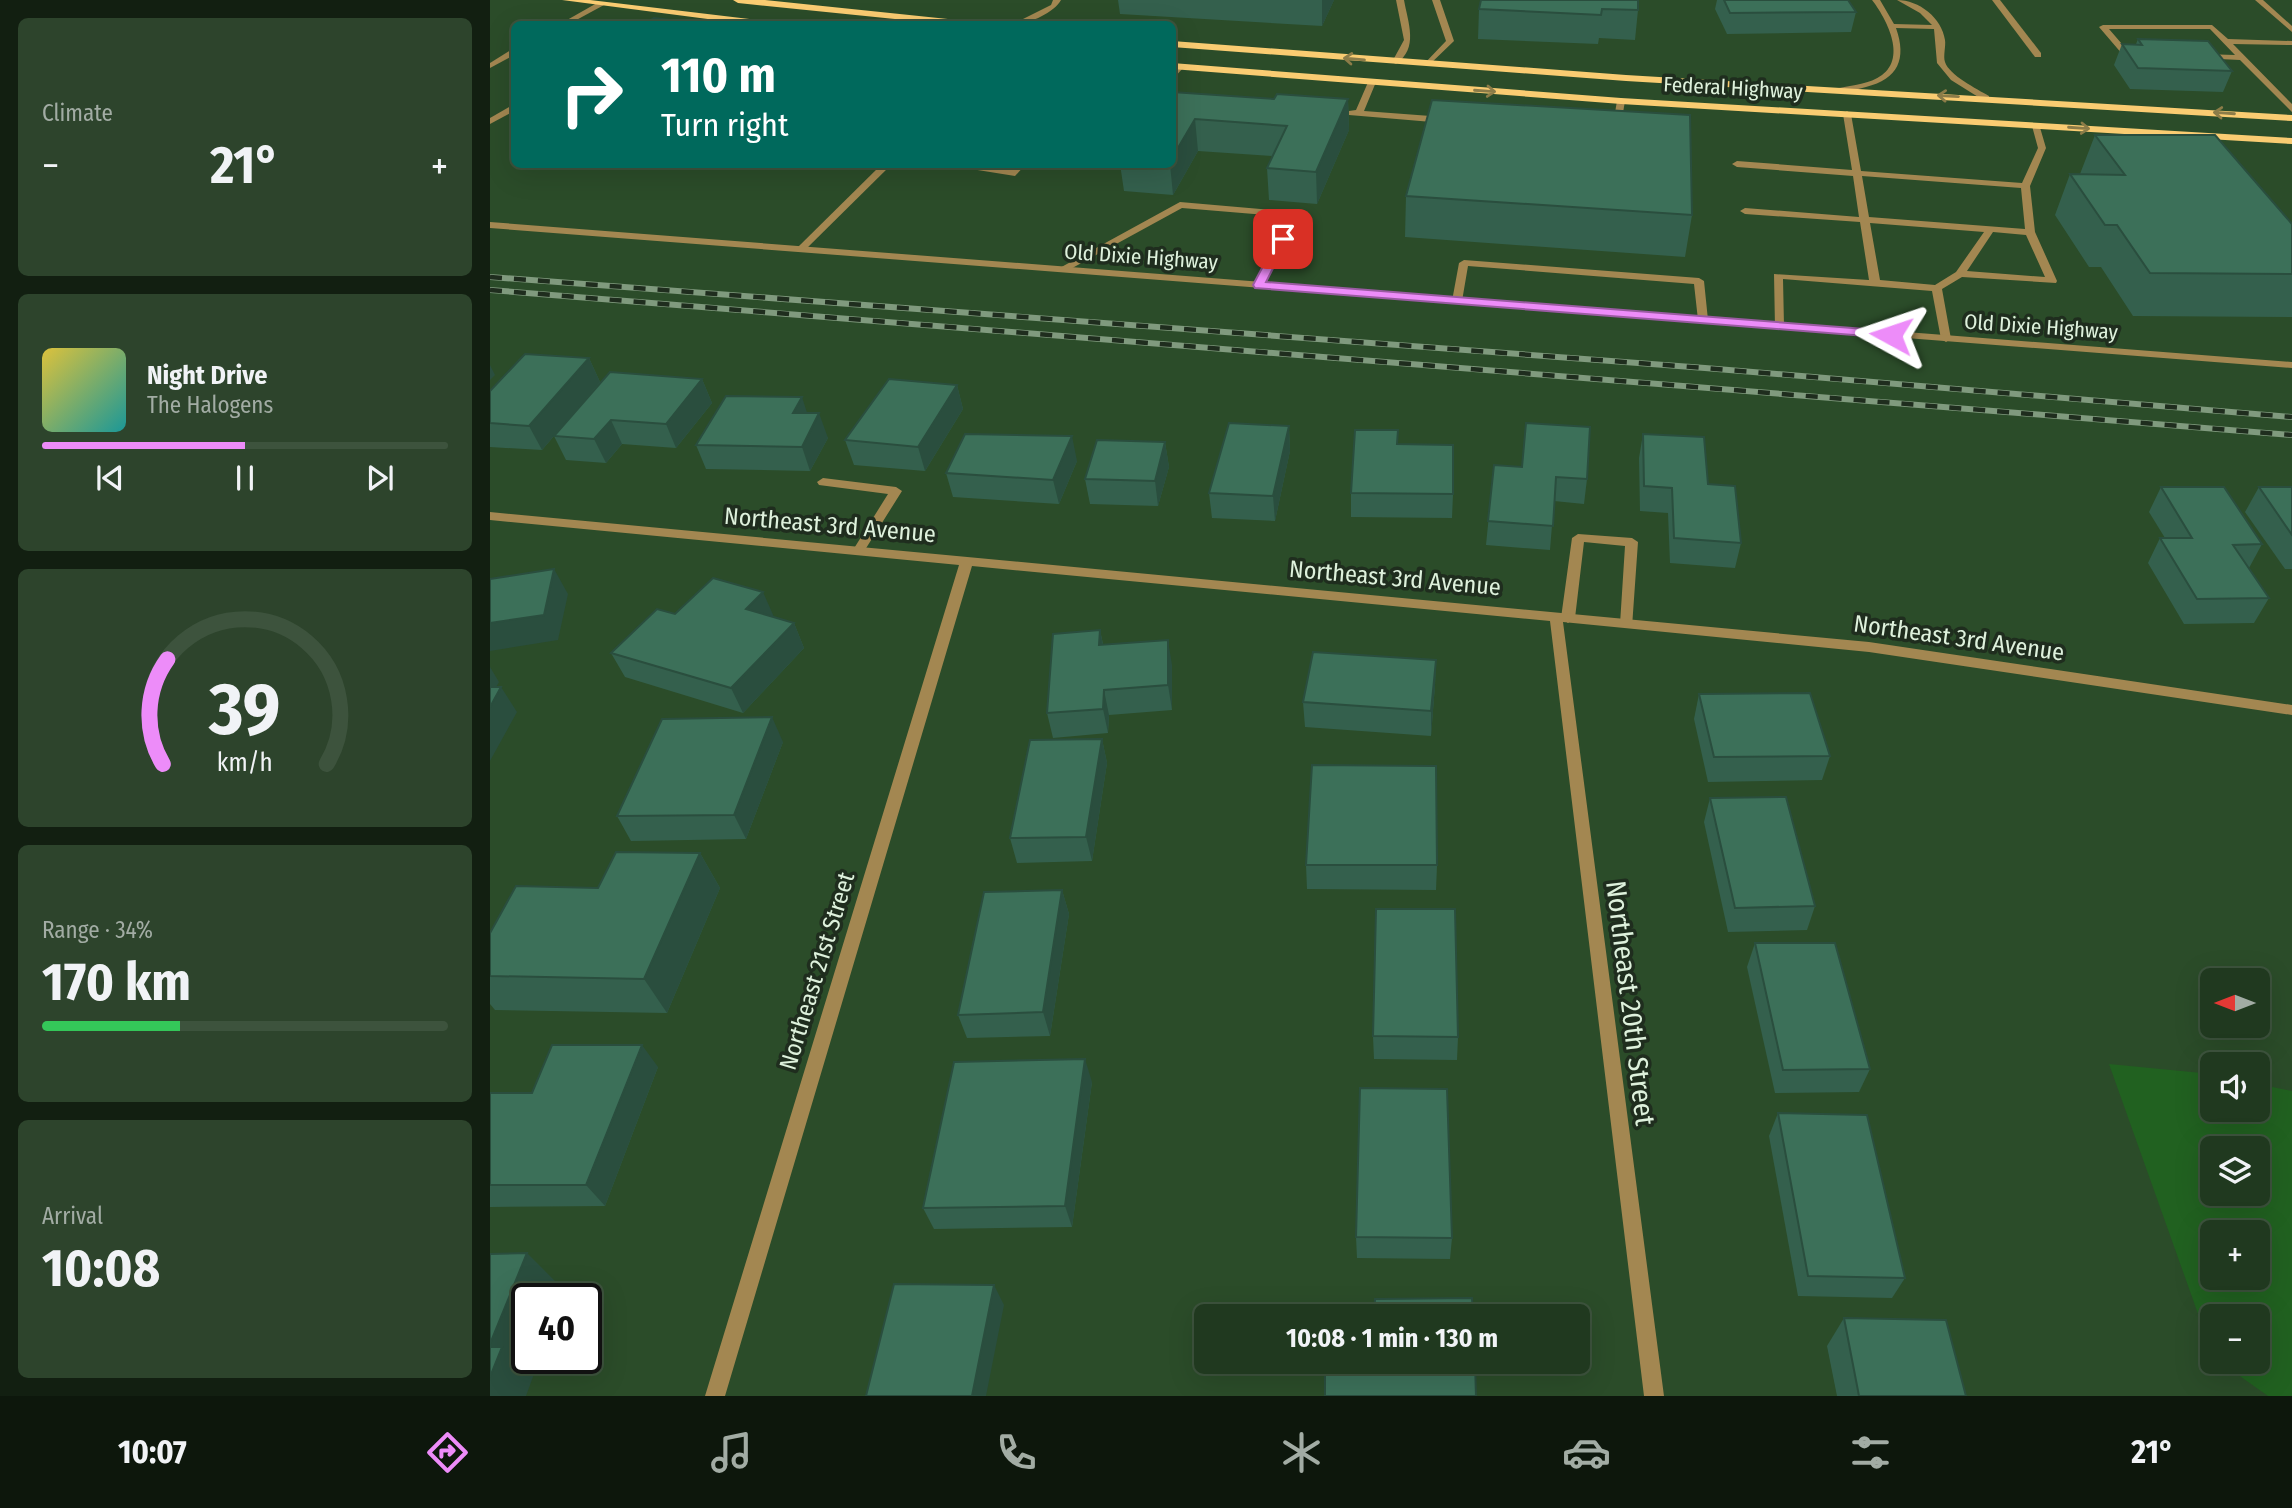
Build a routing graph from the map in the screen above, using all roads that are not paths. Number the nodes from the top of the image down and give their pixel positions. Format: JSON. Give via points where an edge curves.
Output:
{"nodes":[{"id":1,"x":567,"y":0,"type":"edge"},
{"id":2,"x":624,"y":0,"type":"edge"},
{"id":3,"x":738,"y":0,"type":"edge"},
{"id":4,"x":1057,"y":0,"type":"edge"},
{"id":5,"x":1400,"y":0,"type":"edge"},
{"id":6,"x":1436,"y":0,"type":"edge"},
{"id":7,"x":1876,"y":0,"type":"edge"},
{"id":8,"x":1901,"y":0,"type":"edge"},
{"id":9,"x":1996,"y":0,"type":"edge"},
{"id":10,"x":2259,"y":0,"type":"edge"},
{"id":11,"x":791,"y":3,"type":"edge"},
{"id":12,"x":600,"y":5,"type":"junction"},
{"id":13,"x":570,"y":21,"type":"edge"},
{"id":14,"x":740,"y":21,"type":"edge"},
{"id":15,"x":942,"y":21,"type":"edge"},
{"id":16,"x":1023,"y":21,"type":"edge"},
{"id":17,"x":1891,"y":26,"type":"junction"},
{"id":18,"x":1937,"y":27,"type":"junction"},
{"id":19,"x":2292,"y":30,"type":"edge"},
{"id":20,"x":2225,"y":41,"type":"junction"},
{"id":21,"x":2292,"y":43,"type":"edge"},
{"id":22,"x":1176,"y":44,"type":"edge"},
{"id":23,"x":511,"y":54,"type":"edge"},
{"id":24,"x":2152,"y":54,"type":"edge"},
{"id":25,"x":2038,"y":55,"type":"dead end"},
{"id":26,"x":2190,"y":56,"type":"edge"},
{"id":27,"x":503,"y":58,"type":"junction"},
{"id":28,"x":2242,"y":58,"type":"junction"},
{"id":29,"x":511,"y":59,"type":"edge"},
{"id":30,"x":1396,"y":62,"type":"junction"},
{"id":31,"x":1428,"y":64,"type":"junction"},
{"id":32,"x":490,"y":66,"type":"edge"},
{"id":33,"x":1180,"y":66,"type":"edge"},
{"id":34,"x":1657,"y":80,"type":"junction"},
{"id":35,"x":1372,"y":82,"type":"junction"},
{"id":36,"x":1426,"y":86,"type":"junction"},
{"id":37,"x":1842,"y":90,"type":"junction"},
{"id":38,"x":1986,"y":98,"type":"junction"},
{"id":39,"x":1621,"y":101,"type":"junction"},
{"id":40,"x":2292,"y":109,"type":"edge"},
{"id":41,"x":511,"y":110,"type":"edge"},
{"id":42,"x":1345,"y":112,"type":"edge"},
{"id":43,"x":1359,"y":113,"type":"junction"},
{"id":44,"x":1847,"y":114,"type":"junction"},
{"id":45,"x":2292,"y":118,"type":"edge"},
{"id":46,"x":490,"y":121,"type":"edge"},
{"id":47,"x":1453,"y":121,"type":"edge"},
{"id":48,"x":2036,"y":126,"type":"junction"},
{"id":49,"x":1602,"y":133,"type":"edge"},
{"id":50,"x":1615,"y":134,"type":"junction"},
{"id":51,"x":1627,"y":135,"type":"edge"},
{"id":52,"x":2289,"y":141,"type":"edge"},
{"id":53,"x":1737,"y":164,"type":"dead end"},
{"id":54,"x":884,"y":168,"type":"edge"},
{"id":55,"x":976,"y":168,"type":"edge"},
{"id":56,"x":1019,"y":168,"type":"edge"},
{"id":57,"x":1856,"y":172,"type":"junction"},
{"id":58,"x":2025,"y":186,"type":"junction"},
{"id":59,"x":1745,"y":211,"type":"dead end"},
{"id":60,"x":1864,"y":220,"type":"junction"},
{"id":61,"x":490,"y":225,"type":"edge"},
{"id":62,"x":1990,"y":230,"type":"junction"},
{"id":63,"x":2030,"y":232,"type":"junction"},
{"id":64,"x":801,"y":249,"type":"junction"},
{"id":65,"x":1061,"y":270,"type":"junction"},
{"id":66,"x":1960,"y":274,"type":"junction"},
{"id":67,"x":1875,"y":283,"type":"junction"},
{"id":68,"x":1259,"y":285,"type":"junction"},
{"id":69,"x":1937,"y":288,"type":"junction"},
{"id":70,"x":1457,"y":301,"type":"junction"},
{"id":71,"x":1703,"y":320,"type":"junction"},
{"id":72,"x":1779,"y":326,"type":"junction"},
{"id":73,"x":1946,"y":339,"type":"junction"},
{"id":74,"x":2292,"y":365,"type":"edge"},
{"id":75,"x":823,"y":482,"type":"dead end"},
{"id":76,"x":490,"y":516,"type":"edge"},
{"id":77,"x":859,"y":550,"type":"junction"},
{"id":78,"x":967,"y":560,"type":"junction"},
{"id":79,"x":1562,"y":617,"type":"junction"},
{"id":80,"x":1627,"y":624,"type":"junction"},
{"id":81,"x":2292,"y":710,"type":"edge"},
{"id":82,"x":715,"y":1396,"type":"edge"},
{"id":83,"x":1654,"y":1396,"type":"edge"}],
"edges":[{"from":1,"to":12,"type":"main road"},
{"from":2,"to":12,"type":"main road"},
{"from":3,"to":11,"type":"main road"},
{"from":4,"to":16,"type":"street","via":[[1055,6]]},
{"from":5,"to":30,"type":"street","via":[[1408,40]]},
{"from":6,"to":31,"type":"street","via":[[1450,41]]},
{"from":7,"to":17,"type":"street"},
{"from":8,"to":18,"type":"street","via":[[1926,12]]},
{"from":9,"to":25,"type":"street"},
{"from":10,"to":19,"type":"street"},
{"from":11,"to":15,"type":"main road"},
{"from":12,"to":13,"type":"street"},
{"from":12,"to":14,"type":"main road"},
{"from":17,"to":18,"type":"street"},
{"from":17,"to":37,"type":"street","via":[[1897,45],[1889,73]]},
{"from":18,"to":38,"type":"street","via":[[1943,35],[1941,63],[1954,78]]},
{"from":20,"to":21,"type":"street"},
{"from":20,"to":24,"type":"street","via":[[2212,27],[2103,27],[2126,53]]},
{"from":20,"to":28,"type":"street"},
{"from":30,"to":22,"type":"main road","name":"Federal Highway","one_way":true},
{"from":23,"to":27,"type":"street"},
{"from":26,"to":28,"type":"street"},
{"from":27,"to":29,"type":"street"},
{"from":27,"to":32,"type":"street"},
{"from":28,"to":40,"type":"street"},
{"from":30,"to":31,"type":"main road","name":"Federal Highway"},
{"from":31,"to":33,"type":"main road","via":[[1369,73],[1240,64]]},
{"from":31,"to":34,"type":"main road","name":"Federal Highway"},
{"from":33,"to":35,"type":"main road","name":"Federal Highway"},
{"from":34,"to":36,"type":"main road","via":[[1586,85],[1462,79]]},
{"from":34,"to":37,"type":"main road","name":"Federal Highway"},
{"from":35,"to":36,"type":"main road","name":"Federal Highway"},
{"from":35,"to":43,"type":"street"},
{"from":36,"to":39,"type":"main road","name":"Federal Highway","one_way":true},
{"from":38,"to":37,"type":"main road","name":"Federal Highway","one_way":true},
{"from":45,"to":38,"type":"main road","name":"Federal Highway","one_way":true},
{"from":39,"to":44,"type":"main road","name":"Federal Highway"},
{"from":39,"to":50,"type":"street"},
{"from":41,"to":46,"type":"street"},
{"from":42,"to":43,"type":"street"},
{"from":43,"to":47,"type":"street"},
{"from":44,"to":48,"type":"main road","name":"Federal Highway"},
{"from":44,"to":57,"type":"street"},
{"from":48,"to":52,"type":"main road","name":"Federal Highway","one_way":true},
{"from":48,"to":58,"type":"street","via":[[2042,148]]},
{"from":49,"to":50,"type":"street"},
{"from":50,"to":51,"type":"street"},
{"from":53,"to":57,"type":"street"},
{"from":54,"to":64,"type":"street"},
{"from":55,"to":56,"type":"street","via":[[1015,173]]},
{"from":57,"to":58,"type":"street"},
{"from":57,"to":60,"type":"street"},
{"from":58,"to":63,"type":"street"},
{"from":59,"to":60,"type":"street"},
{"from":60,"to":62,"type":"street"},
{"from":60,"to":67,"type":"street"},
{"from":61,"to":64,"type":"street","name":"Old Dixie Highway"},
{"from":62,"to":63,"type":"street"},
{"from":62,"to":66,"type":"street"},
{"from":63,"to":66,"type":"street","via":[[2052,281]]},
{"from":64,"to":65,"type":"street","name":"Old Dixie Highway"},
{"from":65,"to":68,"type":"street","name":"Old Dixie Highway"},
{"from":65,"to":68,"type":"street","via":[[1180,205],[1295,215]]},
{"from":66,"to":69,"type":"street"},
{"from":67,"to":69,"type":"street"},
{"from":67,"to":72,"type":"street","via":[[1778,276]]},
{"from":68,"to":70,"type":"street","name":"Old Dixie Highway"},
{"from":69,"to":73,"type":"street"},
{"from":70,"to":71,"type":"street","name":"Old Dixie Highway"},
{"from":70,"to":71,"type":"street","via":[[1464,263],[1699,281]]},
{"from":71,"to":72,"type":"street","name":"Old Dixie Highway"},
{"from":72,"to":73,"type":"street","name":"Old Dixie Highway"},
{"from":73,"to":74,"type":"street","name":"Old Dixie Highway"},
{"from":75,"to":77,"type":"street","via":[[896,491]]},
{"from":76,"to":77,"type":"street","name":"Northeast 3rd Avenue"},
{"from":77,"to":78,"type":"street","name":"Northeast 3rd Avenue"},
{"from":78,"to":79,"type":"street","name":"Northeast 3rd Avenue"},
{"from":78,"to":82,"type":"street","name":"Northeast 21st Street"},
{"from":79,"to":80,"type":"street","name":"Northeast 3rd Avenue"},
{"from":79,"to":80,"type":"street","name":"Northeast 20th Street","via":[[1578,538],[1632,542]]},
{"from":79,"to":83,"type":"street","name":"Northeast 20th Street"},
{"from":80,"to":81,"type":"street","name":"Northeast 3rd Avenue","via":[[1869,647]]}]}
